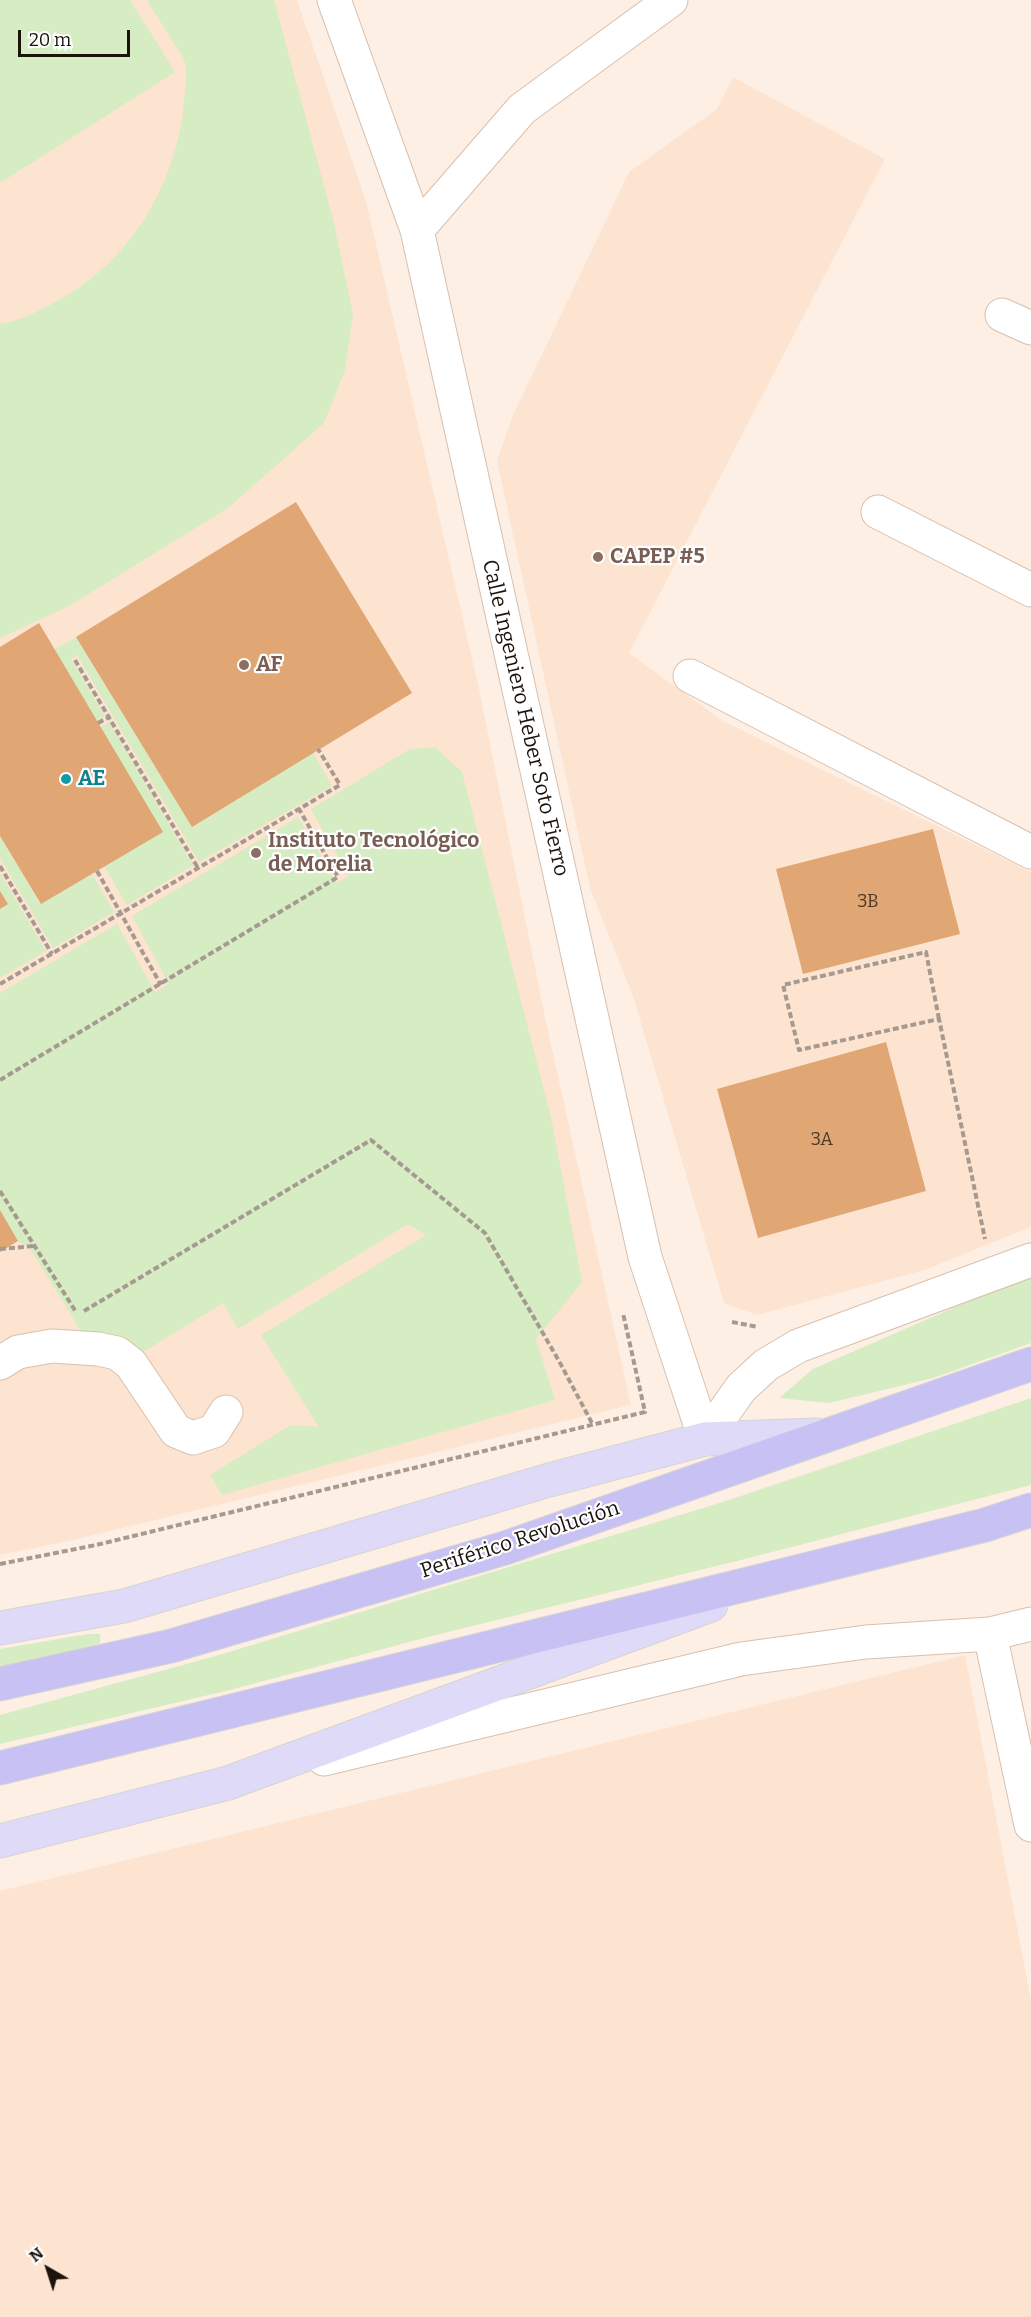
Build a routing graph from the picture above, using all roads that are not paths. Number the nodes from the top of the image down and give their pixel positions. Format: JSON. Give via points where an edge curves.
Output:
{"nodes":[{"id":1,"x":334,"y":0,"type":"edge"},
{"id":2,"x":671,"y":0,"type":"edge"},
{"id":3,"x":417,"y":230,"type":"junction"},
{"id":4,"x":878,"y":512,"type":"dead end"},
{"id":5,"x":1031,"y":590,"type":"edge"},
{"id":6,"x":690,"y":676,"type":"dead end"},
{"id":7,"x":1031,"y":852,"type":"edge"},
{"id":8,"x":1031,"y":1260,"type":"edge"},
{"id":9,"x":0,"y":1363,"type":"edge"},
{"id":10,"x":1031,"y":1365,"type":"edge"},
{"id":11,"x":226,"y":1412,"type":"dead end"},
{"id":12,"x":830,"y":1435,"type":"junction"},
{"id":13,"x":705,"y":1439,"type":"junction"},
{"id":14,"x":1031,"y":1510,"type":"edge"},
{"id":15,"x":817,"y":1567,"type":"junction"},
{"id":16,"x":1031,"y":1624,"type":"edge"},
{"id":17,"x":0,"y":1628,"type":"edge"},
{"id":18,"x":990,"y":1635,"type":"junction"},
{"id":19,"x":0,"y":1684,"type":"edge"},
{"id":20,"x":0,"y":1768,"type":"edge"},
{"id":21,"x":228,"y":1783,"type":"junction"},
{"id":22,"x":1031,"y":1825,"type":"edge"},
{"id":23,"x":0,"y":1841,"type":"edge"}],
"edges":[{"from":1,"to":3,"type":"street","name":"Calle Ingeniero Heber Soto Fierro"},
{"from":2,"to":3,"type":"street","via":[[522,109]]},
{"from":3,"to":13,"type":"street","name":"Calle Ingeniero Heber Soto Fierro","via":[[645,1257]]},
{"from":4,"to":5,"type":"street"},
{"from":6,"to":7,"type":"street"},
{"from":8,"to":13,"type":"street","via":[[798,1346],[766,1365],[741,1388]]},
{"from":9,"to":11,"type":"street","via":[[18,1352],[52,1346],[117,1353],[131,1364],[176,1431],[193,1438],[214,1431]]},
{"from":10,"to":12,"type":"highway","name":"Periférico Revolución"},
{"from":12,"to":13,"type":"main road"},
{"from":12,"to":19,"type":"highway","name":"Periférico Revolución","via":[[505,1548],[171,1646]]},
{"from":13,"to":17,"type":"main road","via":[[549,1480],[124,1606]]},
{"from":14,"to":15,"type":"highway"},
{"from":15,"to":20,"type":"highway"},
{"from":15,"to":21,"type":"main road"},
{"from":16,"to":18,"type":"street"},
{"from":18,"to":21,"type":"street","via":[[866,1642],[741,1659]]},
{"from":18,"to":22,"type":"street"},
{"from":21,"to":23,"type":"main road"}]}
